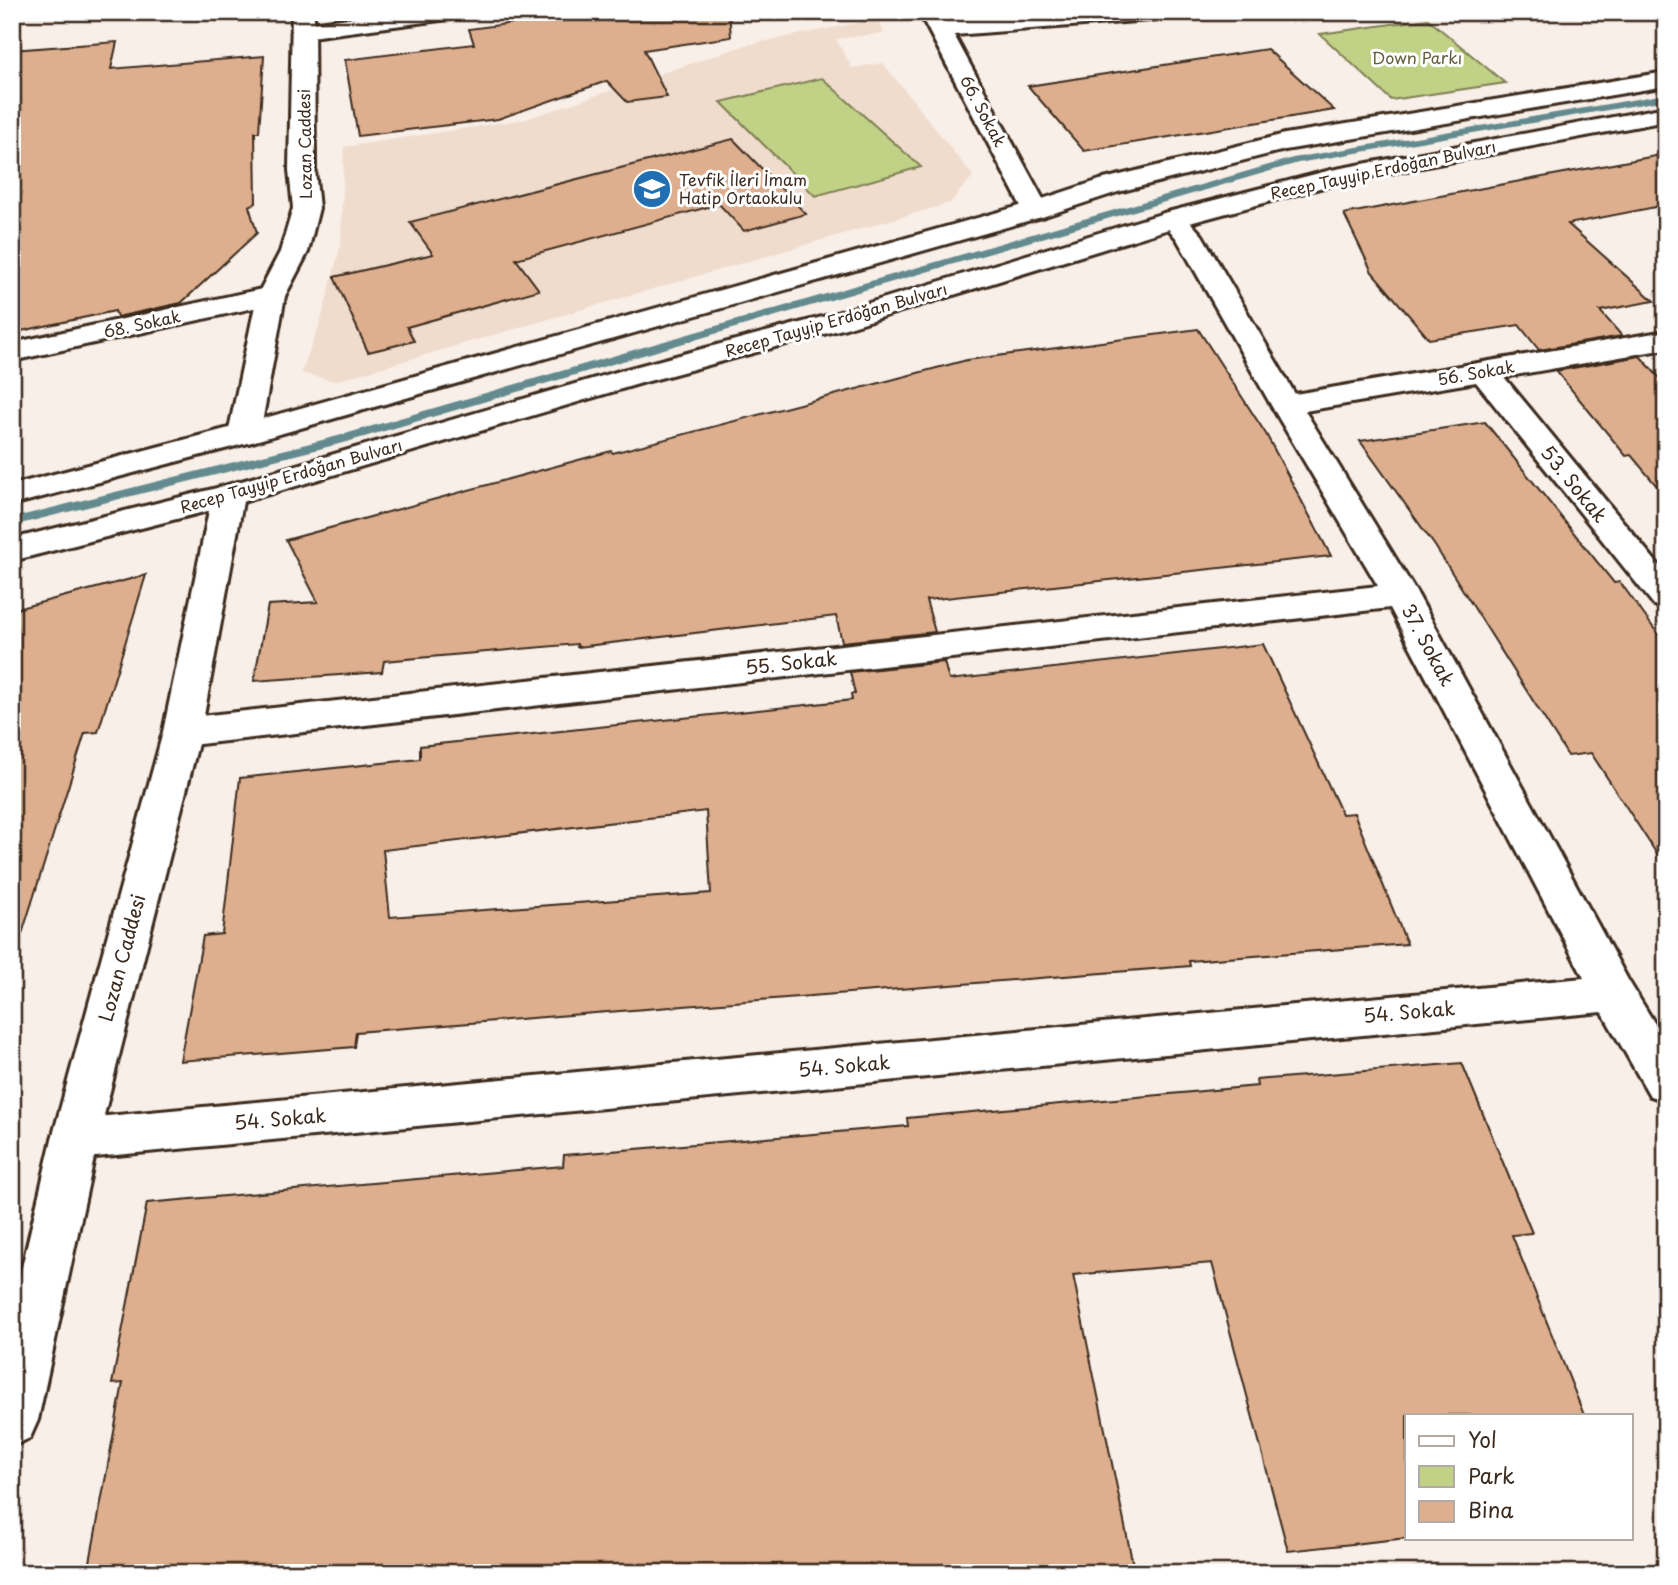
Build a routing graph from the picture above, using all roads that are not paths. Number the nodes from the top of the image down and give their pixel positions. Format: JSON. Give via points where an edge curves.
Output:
{"nodes":[{"id":1,"x":448,"y":12,"type":"edge"},
{"id":2,"x":1163,"y":12,"type":"edge"},
{"id":3,"x":934,"y":20,"type":"edge"},
{"id":4,"x":303,"y":22,"type":"edge"},
{"id":5,"x":1666,"y":79,"type":"edge"},
{"id":6,"x":1666,"y":114,"type":"edge"},
{"id":7,"x":1036,"y":210,"type":"junction"},
{"id":8,"x":1173,"y":219,"type":"junction"},
{"id":9,"x":271,"y":296,"type":"junction"},
{"id":10,"x":1666,"y":340,"type":"edge"},
{"id":11,"x":12,"y":352,"type":"edge"},
{"id":12,"x":1483,"y":372,"type":"junction"},
{"id":13,"x":1286,"y":405,"type":"junction"},
{"id":14,"x":243,"y":440,"type":"junction"},
{"id":15,"x":229,"y":491,"type":"junction"},
{"id":16,"x":12,"y":495,"type":"edge"},
{"id":17,"x":12,"y":550,"type":"edge"},
{"id":18,"x":1401,"y":595,"type":"junction"},
{"id":19,"x":1666,"y":597,"type":"edge"},
{"id":20,"x":182,"y":732,"type":"junction"},
{"id":21,"x":1613,"y":993,"type":"junction"},
{"id":22,"x":1666,"y":1083,"type":"edge"},
{"id":23,"x":75,"y":1139,"type":"junction"},
{"id":24,"x":12,"y":1420,"type":"edge"}],
"edges":[{"from":1,"to":4,"type":"main road"},
{"from":2,"to":3,"type":"main road"},
{"from":3,"to":7,"type":"main road","name":"66. Sokak"},
{"from":4,"to":9,"type":"main road","name":"Lozan Caddesi","via":[[306,208],[294,251]]},
{"from":5,"to":7,"type":"main road","name":"Recep Tayyip Erdoğan Bulvarı","via":[[1285,142],[1110,186]]},
{"from":6,"to":8,"type":"main road","name":"Recep Tayyip Erdoğan Bulvarı","via":[[1340,175]]},
{"from":7,"to":14,"type":"main road","name":"Recep Tayyip Erdoğan Bulvarı"},
{"from":8,"to":13,"type":"main road","name":"37. Sokak","via":[[1188,236]]},
{"from":8,"to":15,"type":"main road","name":"Recep Tayyip Erdoğan Bulvarı","via":[[836,322]]},
{"from":9,"to":11,"type":"main road","name":"68. Sokak"},
{"from":9,"to":14,"type":"main road","name":"Lozan Caddesi"},
{"from":10,"to":12,"type":"main road","name":"56. Sokak"},
{"from":12,"to":13,"type":"main road","name":"56. Sokak"},
{"from":12,"to":19,"type":"main road","name":"53. Sokak"},
{"from":13,"to":18,"type":"main road","name":"37. Sokak"},
{"from":14,"to":15,"type":"main road","name":"Lozan Caddesi"},
{"from":14,"to":16,"type":"main road","name":"Recep Tayyip Erdoğan Bulvarı"},
{"from":15,"to":17,"type":"main road","name":"Recep Tayyip Erdoğan Bulvarı"},
{"from":15,"to":20,"type":"main road","name":"Lozan Caddesi"},
{"from":18,"to":20,"type":"main road","name":"55. Sokak"},
{"from":18,"to":21,"type":"main road","name":"37. Sokak"},
{"from":20,"to":23,"type":"main road","name":"Lozan Caddesi"},
{"from":21,"to":22,"type":"main road","name":"37. Sokak"},
{"from":21,"to":23,"type":"main road","name":"54. Sokak"},
{"from":23,"to":24,"type":"main road","name":"Lozan Caddesi"}]}
